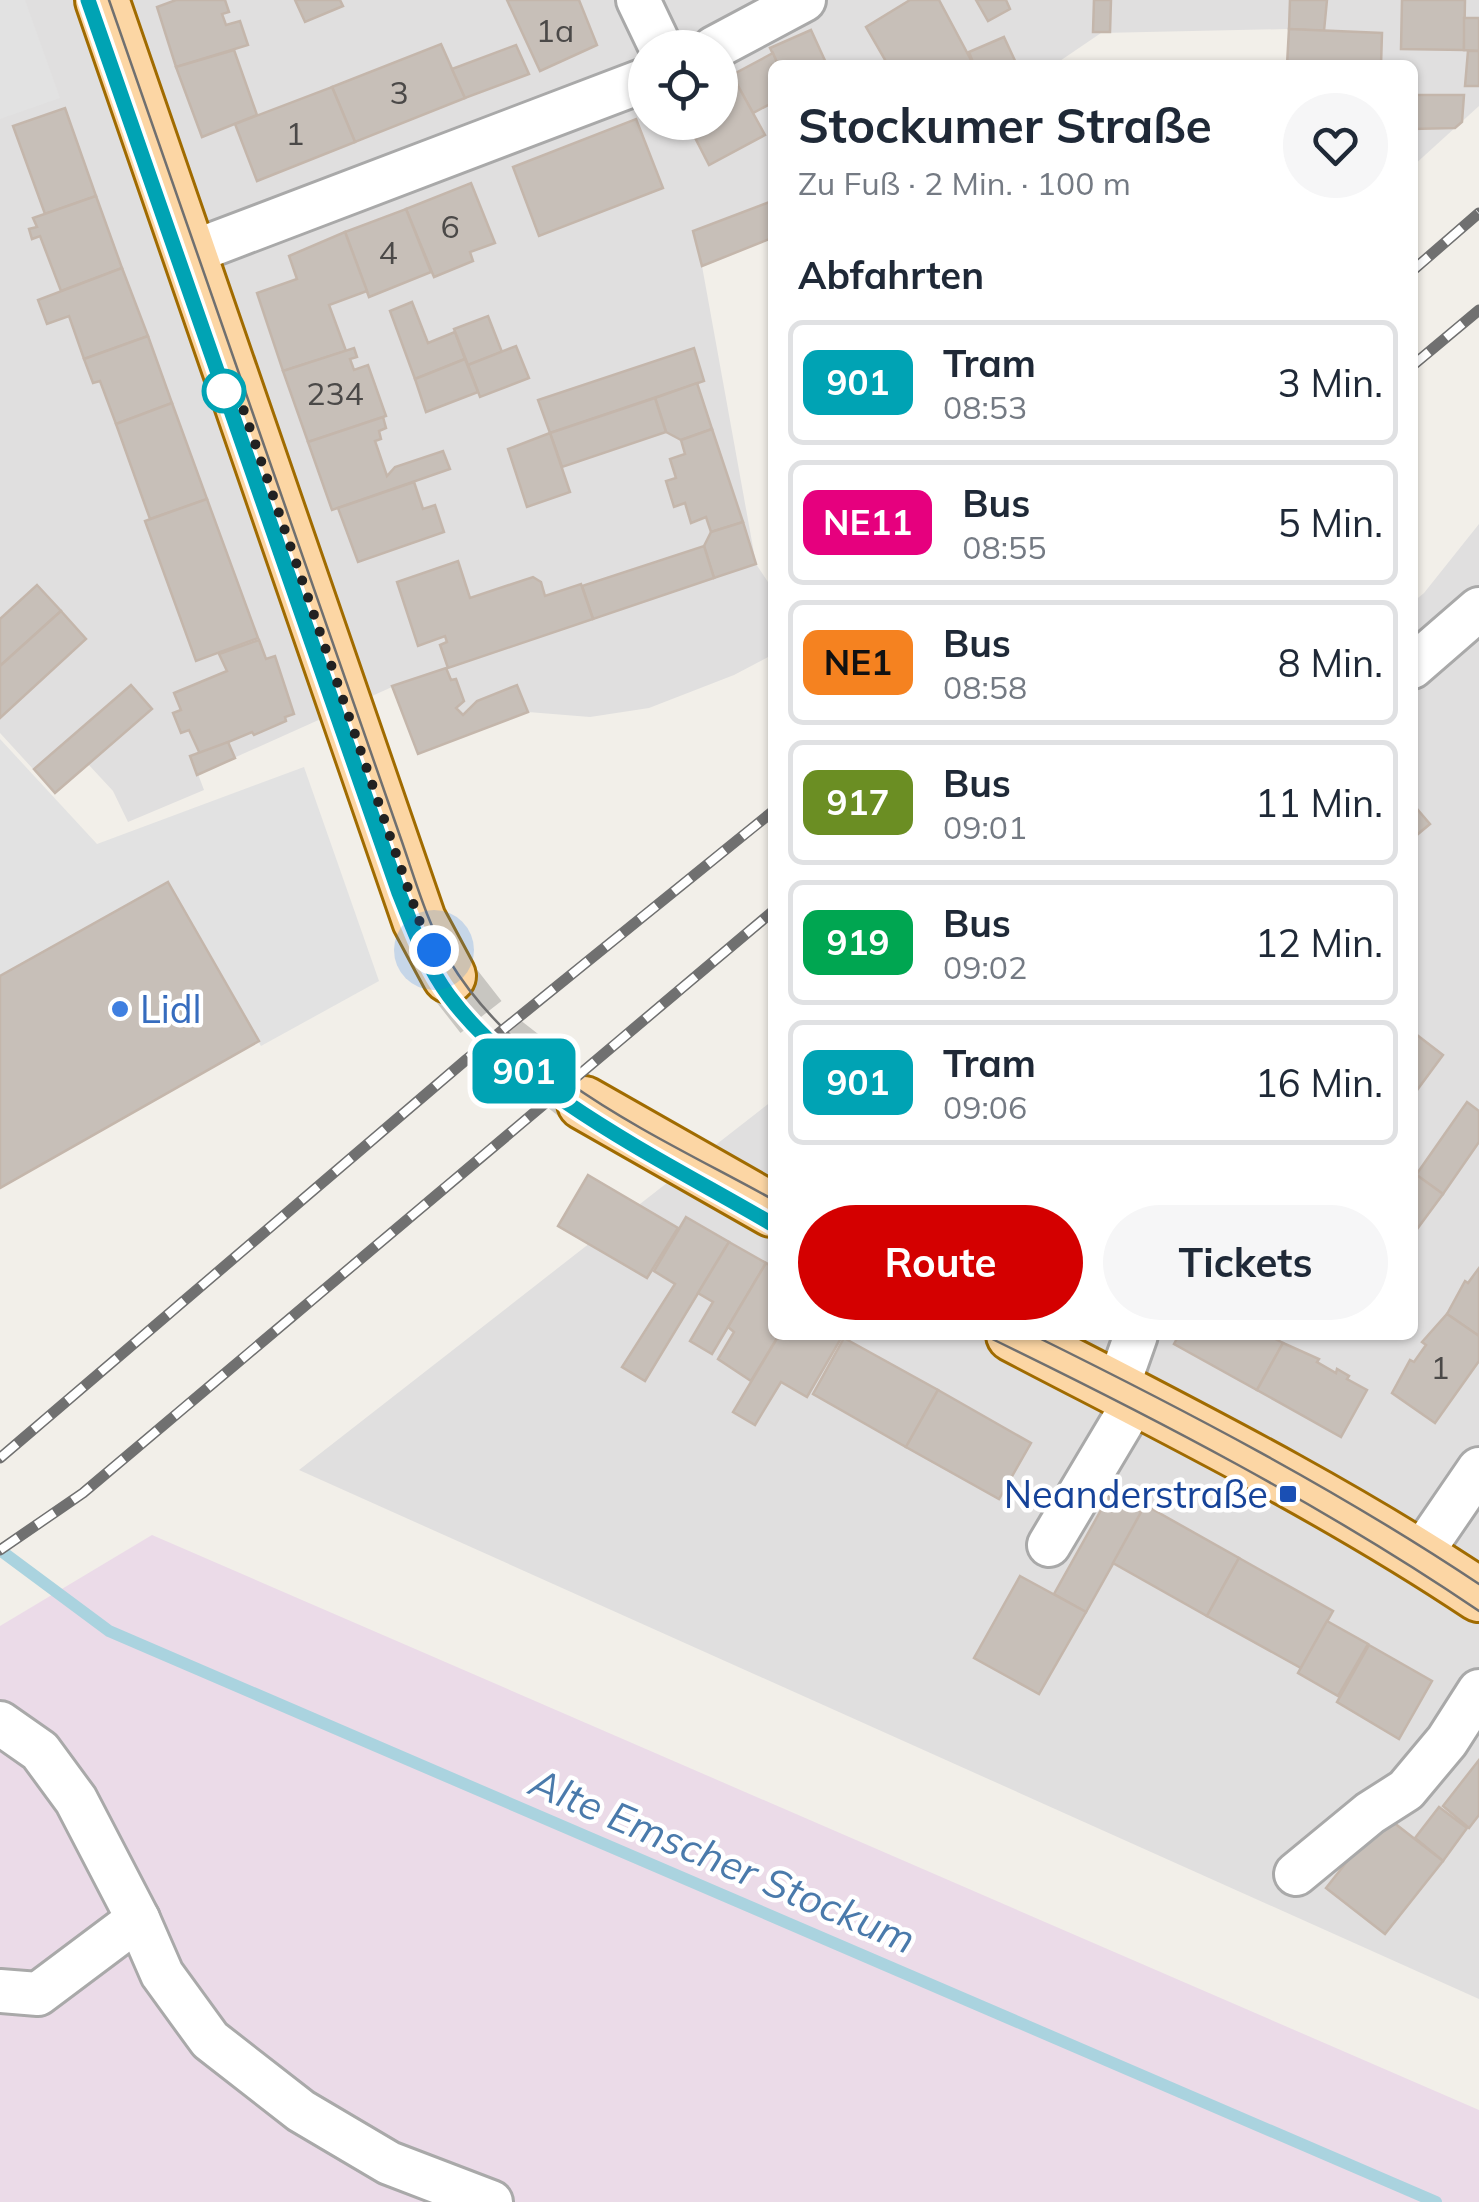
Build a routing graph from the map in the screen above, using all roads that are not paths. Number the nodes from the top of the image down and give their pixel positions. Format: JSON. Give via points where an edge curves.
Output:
{"nodes":[{"id":1,"x":102,"y":0,"type":"edge"},
{"id":2,"x":638,"y":0,"type":"edge"},
{"id":3,"x":804,"y":0,"type":"edge"},
{"id":4,"x":652,"y":30,"type":"edge"},
{"id":5,"x":738,"y":35,"type":"edge"},
{"id":6,"x":628,"y":87,"type":"edge"},
{"id":7,"x":190,"y":254,"type":"junction"},
{"id":8,"x":1479,"y":609,"type":"edge"},
{"id":9,"x":1418,"y":661,"type":"edge"},
{"id":10,"x":449,"y":976,"type":"tunnel mouth"},
{"id":11,"x":584,"y":1104,"type":"tunnel mouth"},
{"id":12,"x":768,"y":1199,"type":"edge"},
{"id":13,"x":1023,"y":1340,"type":"edge"},
{"id":14,"x":1135,"y":1340,"type":"edge"},
{"id":15,"x":1126,"y":1394,"type":"junction"},
{"id":16,"x":1479,"y":1469,"type":"edge"},
{"id":17,"x":1048,"y":1545,"type":"dead end"},
{"id":18,"x":1420,"y":1556,"type":"junction"},
{"id":19,"x":1479,"y":1595,"type":"edge"},
{"id":20,"x":1479,"y":1691,"type":"edge"},
{"id":21,"x":0,"y":1723,"type":"edge"},
{"id":22,"x":1296,"y":1874,"type":"dead end"},
{"id":23,"x":138,"y":1920,"type":"junction"},
{"id":24,"x":0,"y":1991,"type":"edge"},
{"id":25,"x":491,"y":2202,"type":"edge"}],
"edges":[{"from":1,"to":7,"type":"main road"},
{"from":2,"to":4,"type":"street"},
{"from":3,"to":5,"type":"street"},
{"from":6,"to":7,"type":"street"},
{"from":7,"to":10,"type":"main road","via":[[419,920]]},
{"from":8,"to":9,"type":"street"},
{"from":11,"to":12,"type":"main road"},
{"from":13,"to":15,"type":"main road"},
{"from":14,"to":15,"type":"street"},
{"from":15,"to":17,"type":"street"},
{"from":15,"to":18,"type":"main road"},
{"from":16,"to":18,"type":"street"},
{"from":18,"to":19,"type":"main road"},
{"from":20,"to":22,"type":"street","via":[[1406,1790]]},
{"from":21,"to":23,"type":"street","via":[[40,1751],[76,1800]]},
{"from":23,"to":24,"type":"street","via":[[38,1994]]},
{"from":23,"to":25,"type":"street","via":[[162,1974],[210,2040],[345,2137]]}]}
